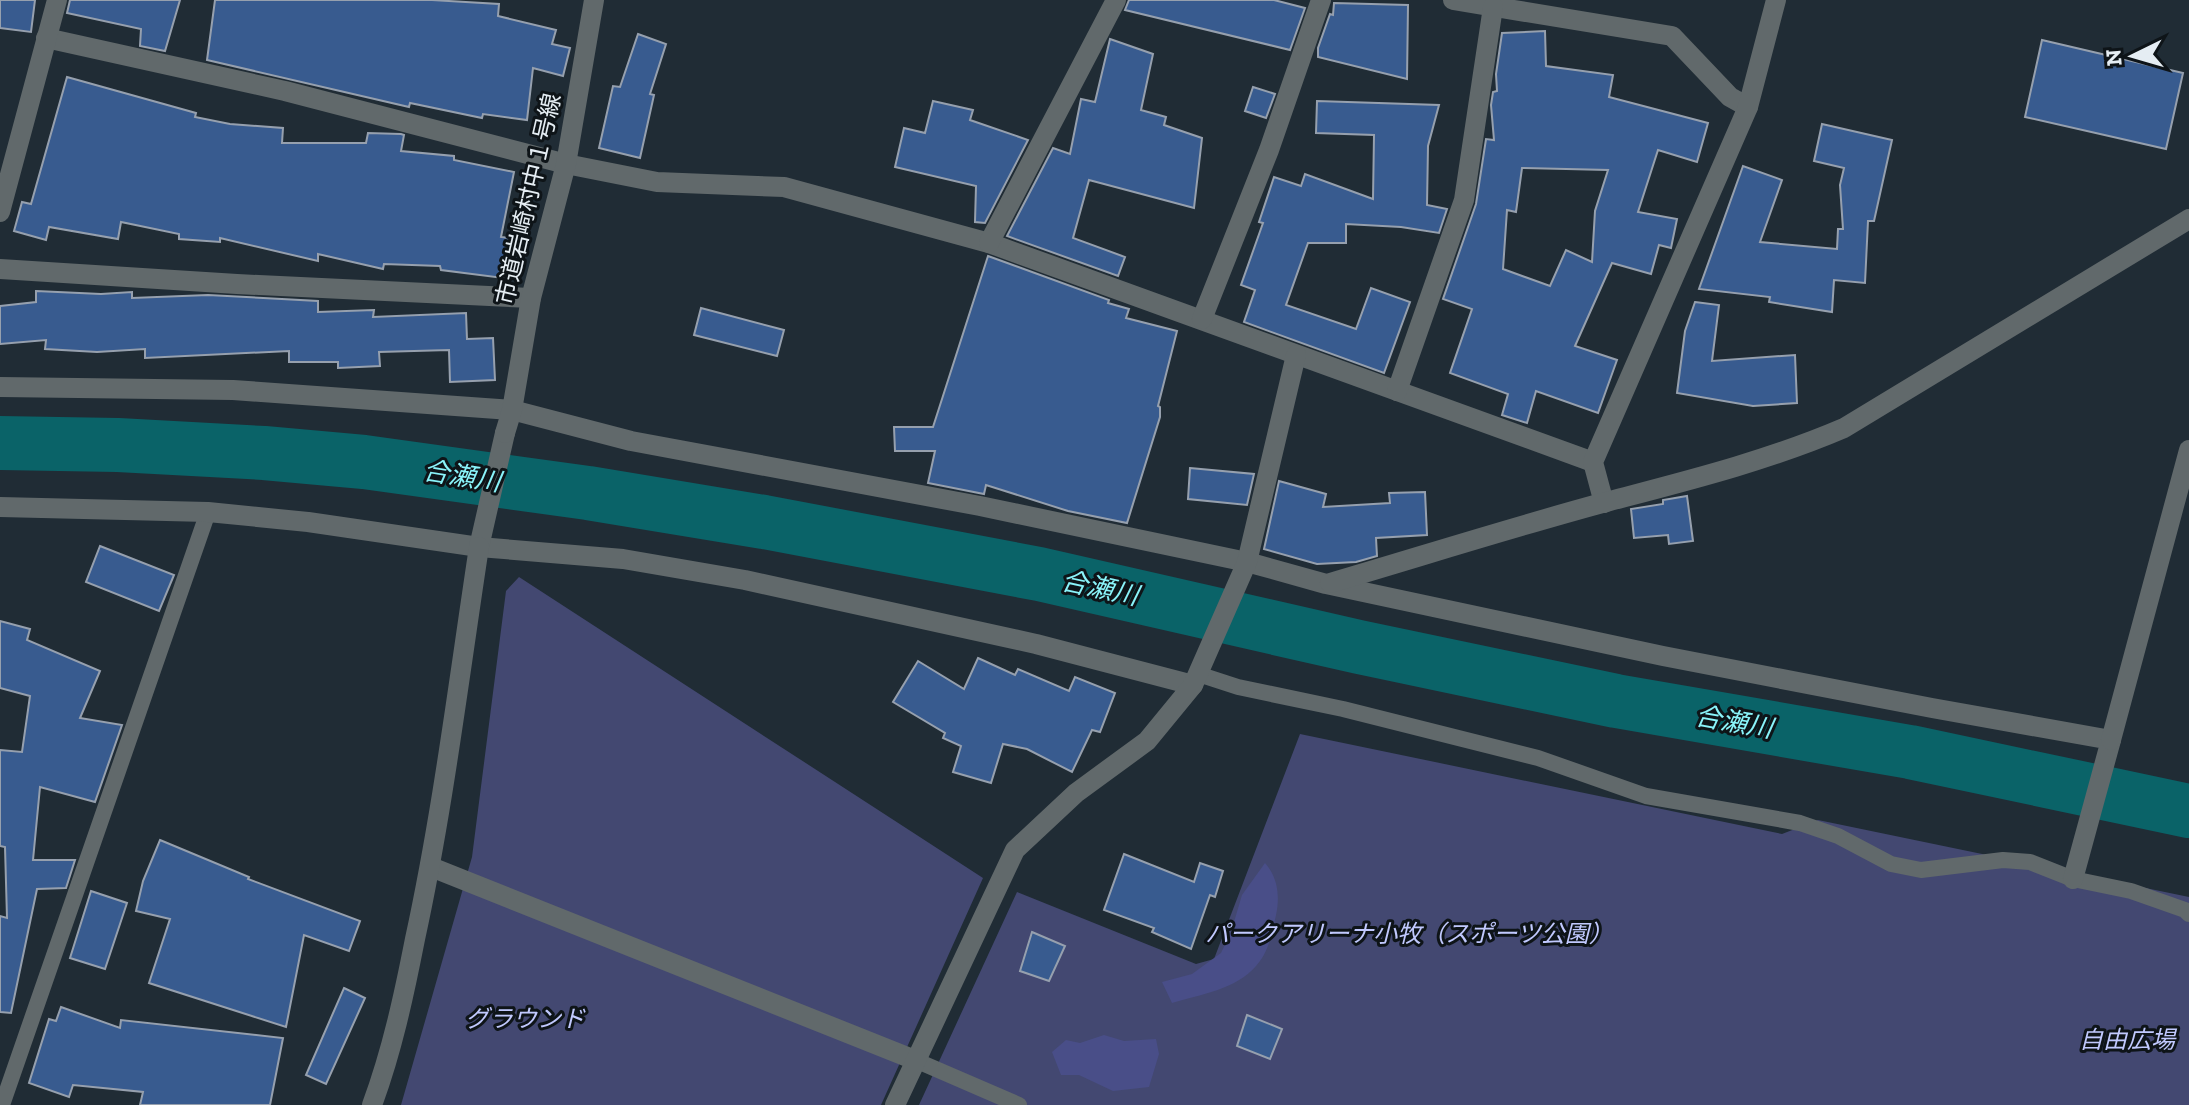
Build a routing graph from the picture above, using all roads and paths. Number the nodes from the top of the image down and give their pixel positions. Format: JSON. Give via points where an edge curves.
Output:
{"nodes":[{"id":1,"x":57,"y":0,"type":"edge"},
{"id":2,"x":594,"y":0,"type":"edge"},
{"id":3,"x":1116,"y":0,"type":"edge"},
{"id":4,"x":1321,"y":0,"type":"edge"},
{"id":5,"x":1453,"y":0,"type":"edge"},
{"id":6,"x":1776,"y":0,"type":"edge"},
{"id":7,"x":1493,"y":7,"type":"junction"},
{"id":8,"x":46,"y":38,"type":"junction"},
{"id":9,"x":1748,"y":107,"type":"junction"},
{"id":10,"x":566,"y":164,"type":"junction"},
{"id":11,"x":0,"y":212,"type":"edge"},
{"id":12,"x":2189,"y":219,"type":"edge"},
{"id":13,"x":989,"y":243,"type":"junction"},
{"id":14,"x":0,"y":269,"type":"edge"},
{"id":15,"x":531,"y":298,"type":"junction"},
{"id":16,"x":1202,"y":319,"type":"junction"},
{"id":17,"x":1296,"y":355,"type":"junction"},
{"id":18,"x":0,"y":387,"type":"edge"},
{"id":19,"x":1397,"y":391,"type":"junction"},
{"id":20,"x":512,"y":410,"type":"junction"},
{"id":21,"x":2189,"y":450,"type":"edge"},
{"id":22,"x":1593,"y":462,"type":"junction"},
{"id":23,"x":1604,"y":503,"type":"junction"},
{"id":24,"x":0,"y":507,"type":"edge"},
{"id":25,"x":208,"y":512,"type":"junction"},
{"id":26,"x":479,"y":547,"type":"junction"},
{"id":27,"x":1247,"y":562,"type":"junction"},
{"id":28,"x":1326,"y":584,"type":"junction"},
{"id":29,"x":1196,"y":679,"type":"junction"},
{"id":30,"x":2110,"y":745,"type":"junction"},
{"id":31,"x":431,"y":867,"type":"junction"},
{"id":32,"x":2073,"y":879,"type":"junction"},
{"id":33,"x":2189,"y":914,"type":"edge"},
{"id":34,"x":915,"y":1060,"type":"junction"},
{"id":35,"x":4,"y":1103,"type":"edge"},
{"id":36,"x":372,"y":1105,"type":"edge"},
{"id":37,"x":895,"y":1105,"type":"edge"},
{"id":38,"x":1019,"y":1105,"type":"edge"}],
"edges":[{"from":1,"to":8,"type":"street"},
{"from":2,"to":10,"type":"street","name":"市道岩崎村中１号線"},
{"from":3,"to":13,"type":"street"},
{"from":4,"to":16,"type":"street"},
{"from":5,"to":7,"type":"street"},
{"from":6,"to":9,"type":"street"},
{"from":7,"to":9,"type":"street","via":[[1672,36],[1730,97]]},
{"from":7,"to":19,"type":"street","via":[[1464,200]]},
{"from":8,"to":10,"type":"street","via":[[285,91]]},
{"from":8,"to":11,"type":"street"},
{"from":9,"to":22,"type":"street"},
{"from":10,"to":13,"type":"street","via":[[657,182],[784,187]]},
{"from":10,"to":15,"type":"street","name":"市道岩崎村中１号線"},
{"from":12,"to":23,"type":"street","via":[[1844,428],[1801,447]]},
{"from":13,"to":16,"type":"street"},
{"from":14,"to":15,"type":"street"},
{"from":15,"to":20,"type":"street","name":"市道岩崎村中１号線"},
{"from":16,"to":17,"type":"street"},
{"from":17,"to":19,"type":"street"},
{"from":17,"to":27,"type":"street"},
{"from":18,"to":20,"type":"street","via":[[233,390]]},
{"from":19,"to":22,"type":"street"},
{"from":20,"to":26,"type":"street","name":"市道岩崎村中１号線"},
{"from":20,"to":27,"type":"street","via":[[631,441]]},
{"from":21,"to":30,"type":"street"},
{"from":22,"to":23,"type":"street"},
{"from":23,"to":28,"type":"street"},
{"from":24,"to":25,"type":"street"},
{"from":25,"to":26,"type":"street"},
{"from":25,"to":35,"type":"lane"},
{"from":26,"to":29,"type":"street","via":[[623,559],[745,580]]},
{"from":26,"to":31,"type":"street","name":"市道岩崎村中１号線"},
{"from":27,"to":28,"type":"street"},
{"from":27,"to":29,"type":"street"},
{"from":28,"to":30,"type":"street"},
{"from":29,"to":32,"type":"lane","via":[[1357,712],[1538,758],[1646,796],[1800,823],[1891,864],[1921,870],[2030,862]]},
{"from":29,"to":34,"type":"street","via":[[1147,741],[1076,793],[1015,850]]},
{"from":30,"to":32,"type":"street"},
{"from":31,"to":34,"type":"street"},
{"from":31,"to":36,"type":"street","name":"市道岩崎村中１号線"},
{"from":32,"to":33,"type":"lane","via":[[2131,891]]},
{"from":34,"to":37,"type":"street"},
{"from":34,"to":38,"type":"lane"}]}
